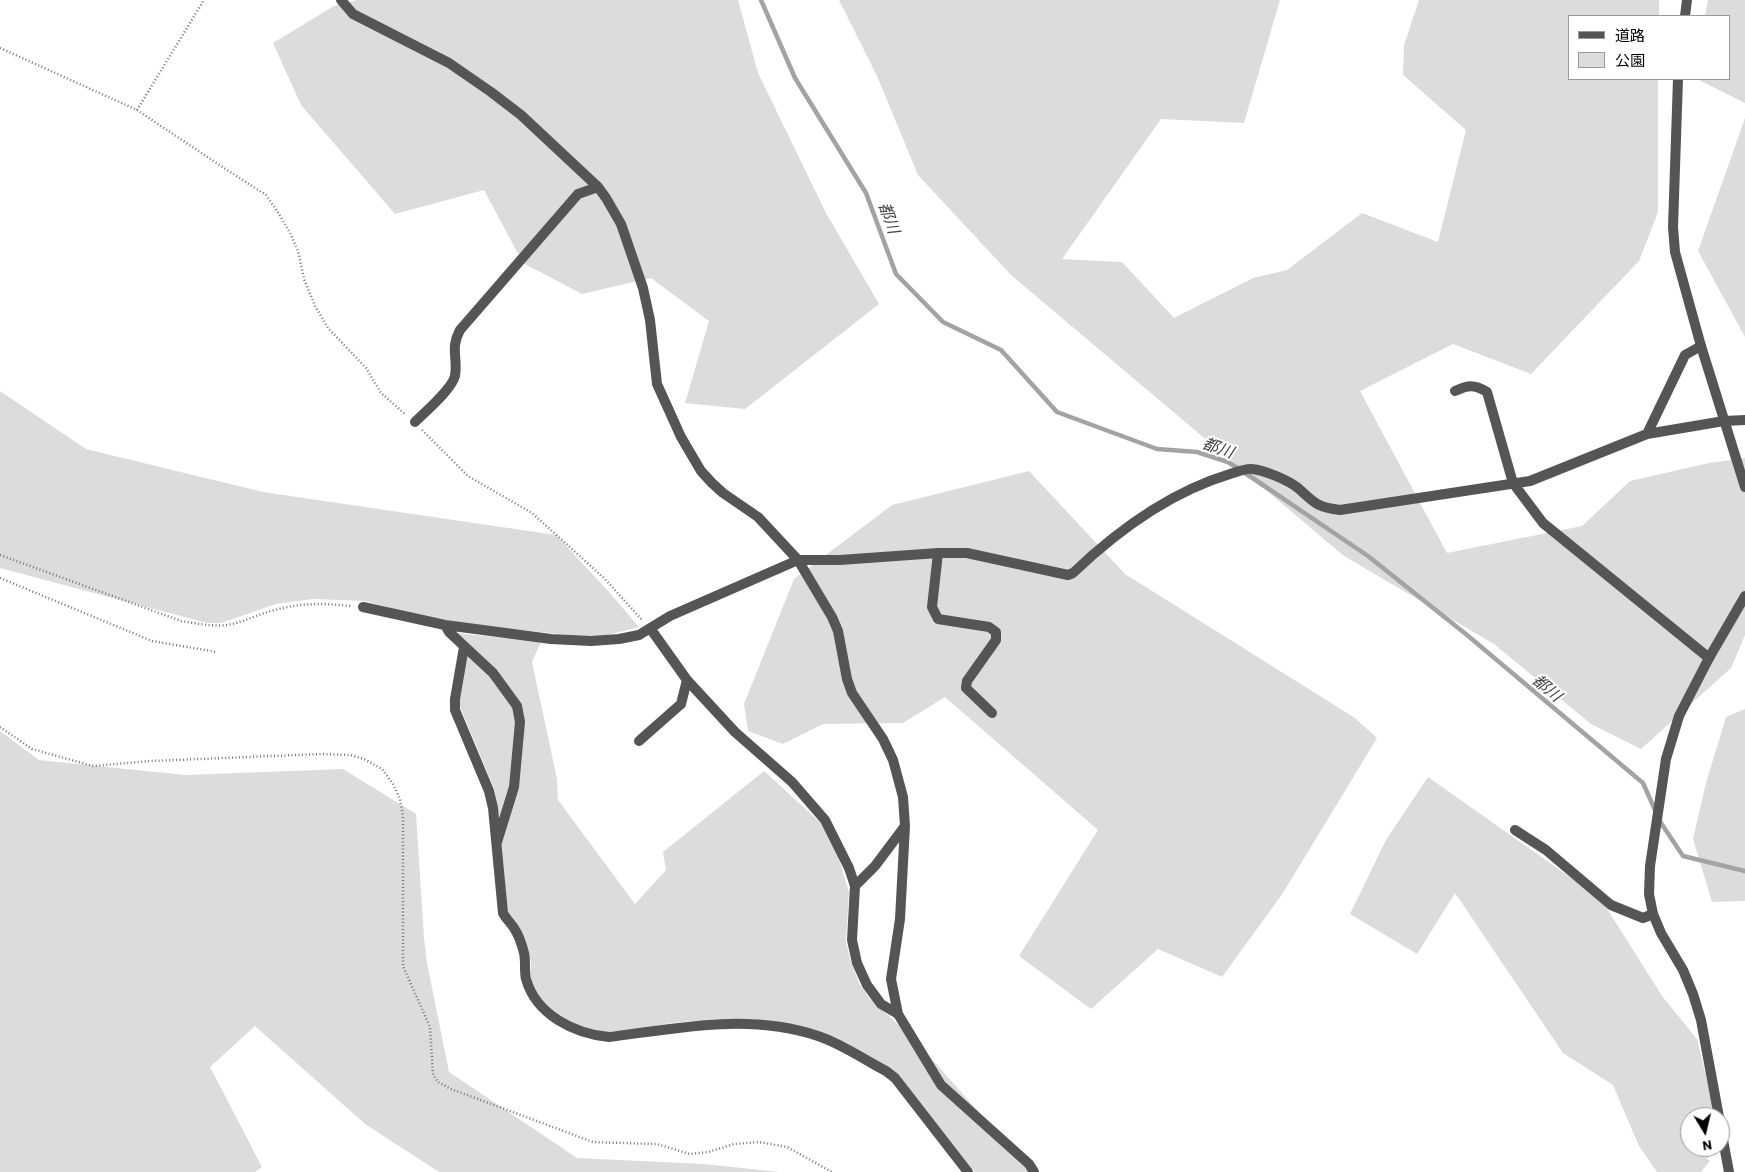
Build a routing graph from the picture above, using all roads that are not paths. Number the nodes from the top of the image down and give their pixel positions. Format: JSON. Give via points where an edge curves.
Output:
{"nodes":[{"id":1,"x":341,"y":0,"type":"edge"},
{"id":2,"x":1687,"y":0,"type":"edge"},
{"id":3,"x":1685,"y":15,"type":"edge"},
{"id":4,"x":1678,"y":80,"type":"edge"},
{"id":5,"x":598,"y":187,"type":"junction"},
{"id":6,"x":1701,"y":346,"type":"junction"},
{"id":7,"x":1455,"y":391,"type":"dead end"},
{"id":8,"x":1745,"y":420,"type":"edge"},
{"id":9,"x":1724,"y":421,"type":"junction"},
{"id":10,"x":414,"y":422,"type":"road end"},
{"id":11,"x":1647,"y":434,"type":"junction"},
{"id":12,"x":1513,"y":483,"type":"junction"},
{"id":13,"x":1745,"y":487,"type":"edge"},
{"id":14,"x":938,"y":553,"type":"junction"},
{"id":15,"x":798,"y":560,"type":"junction"},
{"id":16,"x":1745,"y":596,"type":"edge"},
{"id":17,"x":363,"y":607,"type":"road end"},
{"id":18,"x":445,"y":625,"type":"junction"},
{"id":19,"x":650,"y":628,"type":"junction"},
{"id":20,"x":464,"y":647,"type":"junction"},
{"id":21,"x":1709,"y":658,"type":"junction"},
{"id":22,"x":687,"y":680,"type":"junction"},
{"id":23,"x":992,"y":714,"type":"dead end"},
{"id":24,"x":639,"y":741,"type":"dead end"},
{"id":25,"x":905,"y":826,"type":"junction"},
{"id":26,"x":1515,"y":830,"type":"dead end"},
{"id":27,"x":496,"y":848,"type":"junction"},
{"id":28,"x":854,"y":886,"type":"junction"},
{"id":29,"x":1653,"y":914,"type":"junction"},
{"id":30,"x":898,"y":1014,"type":"junction"},
{"id":31,"x":1717,"y":1107,"type":"edge"},
{"id":32,"x":1726,"y":1157,"type":"edge"},
{"id":33,"x":968,"y":1172,"type":"edge"},
{"id":34,"x":1034,"y":1172,"type":"edge"},
{"id":35,"x":1729,"y":1172,"type":"edge"}],
"edges":[{"from":1,"to":5,"type":"street","via":[[354,14],[449,63],[490,92],[521,115]]},
{"from":2,"to":3,"type":"street"},
{"from":4,"to":6,"type":"street","via":[[1675,252]]},
{"from":5,"to":10,"type":"street","via":[[578,194],[460,330],[455,340],[454,377]]},
{"from":5,"to":15,"type":"street","via":[[621,224],[643,288],[657,384],[681,437],[712,483],[758,517]]},
{"from":6,"to":9,"type":"street"},
{"from":6,"to":11,"type":"street","via":[[1685,355]]},
{"from":7,"to":12,"type":"street","via":[[1469,385],[1487,392]]},
{"from":8,"to":9,"type":"street"},
{"from":9,"to":11,"type":"street"},
{"from":9,"to":13,"type":"street"},
{"from":11,"to":12,"type":"street","via":[[1530,481]]},
{"from":12,"to":14,"type":"street","via":[[1340,510],[1312,502],[1296,487],[1251,468],[1208,481],[1161,504],[1068,575],[967,554]]},
{"from":12,"to":21,"type":"street","via":[[1543,523]]},
{"from":14,"to":15,"type":"street"},
{"from":14,"to":23,"type":"street","via":[[932,606],[938,618],[989,627],[996,632],[996,640],[967,681],[966,688]]},
{"from":15,"to":19,"type":"street","via":[[670,616]]},
{"from":15,"to":25,"type":"street","via":[[838,631],[852,692],[893,760],[903,797]]},
{"from":16,"to":21,"type":"street"},
{"from":17,"to":18,"type":"street"},
{"from":18,"to":19,"type":"street","via":[[591,641],[639,635]]},
{"from":18,"to":20,"type":"street"},
{"from":19,"to":22,"type":"street"},
{"from":20,"to":27,"type":"street","via":[[455,710],[489,791]]},
{"from":20,"to":27,"type":"street","via":[[493,673],[517,706],[520,722],[514,787]]},
{"from":21,"to":29,"type":"street","via":[[1679,716],[1666,759],[1650,866],[1649,894]]},
{"from":22,"to":24,"type":"street","via":[[681,704]]},
{"from":22,"to":28,"type":"street","via":[[735,732],[792,782],[825,820]]},
{"from":25,"to":28,"type":"street","via":[[875,866]]},
{"from":25,"to":30,"type":"street","via":[[902,894],[891,979]]},
{"from":26,"to":29,"type":"street","via":[[1546,850],[1611,906],[1643,918]]},
{"from":27,"to":33,"type":"street","via":[[502,913],[514,928],[524,953],[526,978],[532,994],[559,1020],[593,1036],[609,1037],[737,1022],[778,1026],[820,1037],[895,1078]]},
{"from":28,"to":30,"type":"street","via":[[852,940],[857,963],[881,1004]]},
{"from":29,"to":31,"type":"street","via":[[1693,994]]},
{"from":30,"to":34,"type":"street","via":[[941,1085]]},
{"from":32,"to":35,"type":"street"}]}
